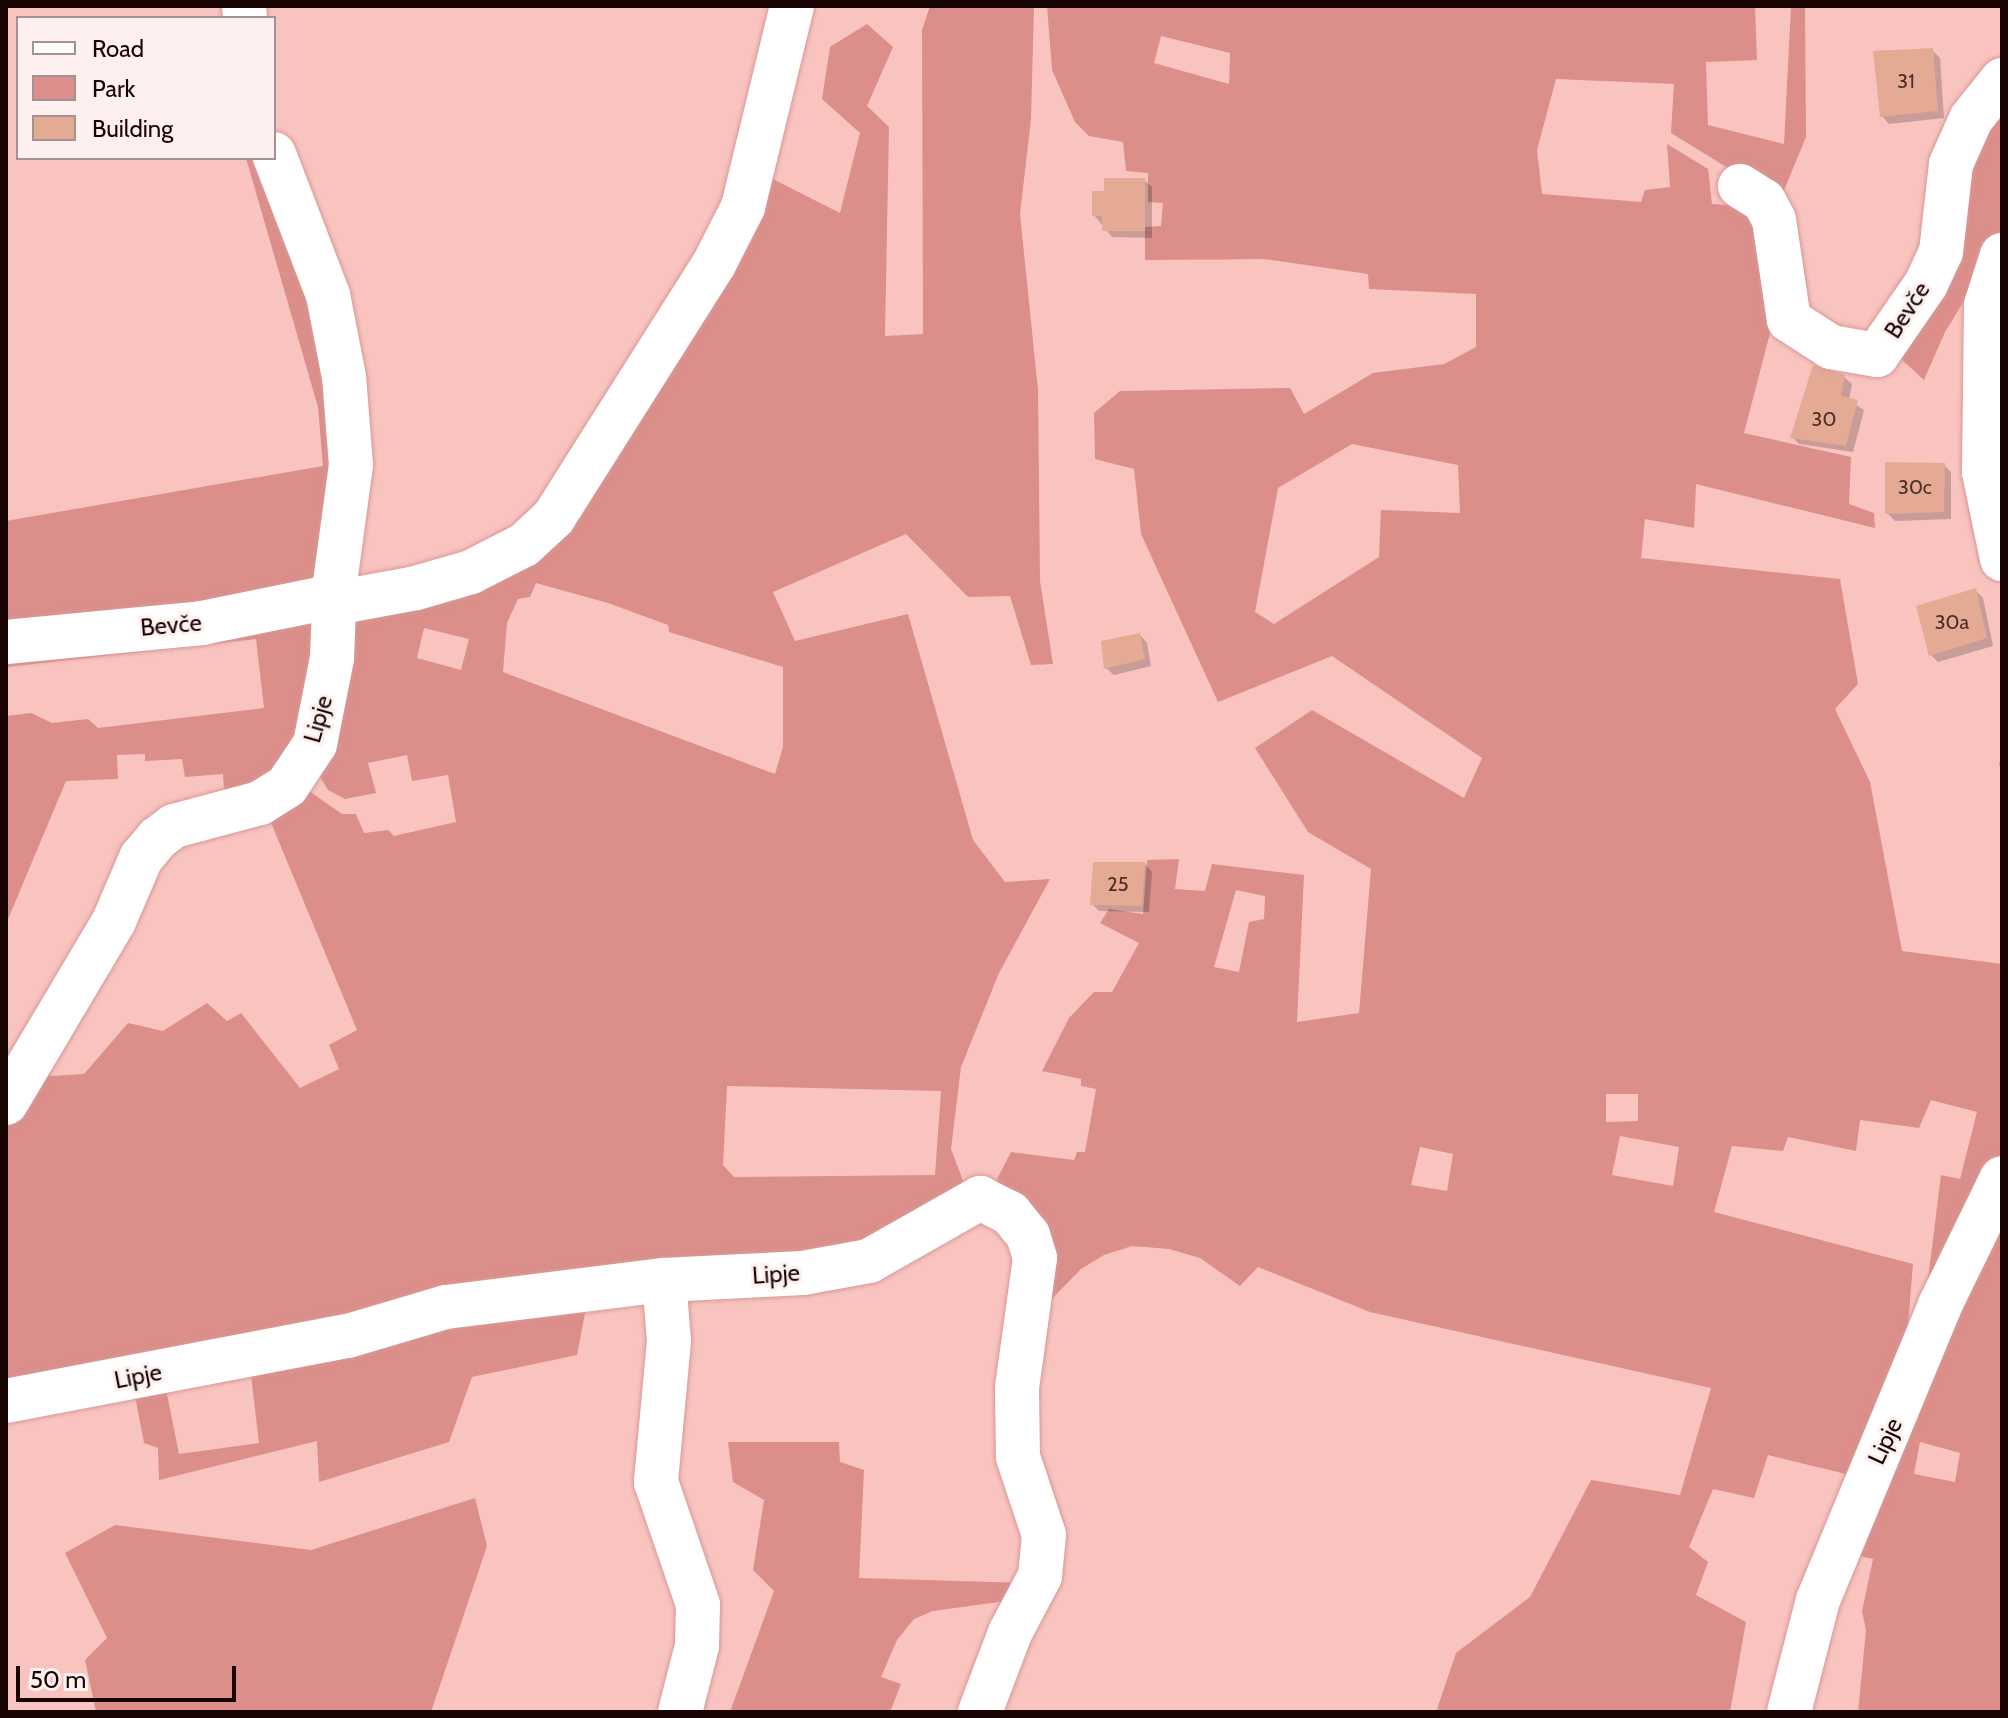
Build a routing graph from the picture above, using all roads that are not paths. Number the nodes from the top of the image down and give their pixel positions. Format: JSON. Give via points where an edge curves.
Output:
{"nodes":[{"id":1,"x":792,"y":6,"type":"edge"},
{"id":2,"x":2002,"y":80,"type":"edge"},
{"id":3,"x":276,"y":159,"type":"edge"},
{"id":4,"x":1740,"y":186,"type":"dead end"},
{"id":5,"x":2002,"y":255,"type":"edge"},
{"id":6,"x":2002,"y":559,"type":"edge"},
{"id":7,"x":335,"y":593,"type":"junction"},
{"id":8,"x":6,"y":642,"type":"edge"},
{"id":9,"x":6,"y":1103,"type":"edge"},
{"id":10,"x":2002,"y":1178,"type":"edge"},
{"id":11,"x":664,"y":1280,"type":"junction"},
{"id":12,"x":6,"y":1401,"type":"edge"},
{"id":13,"x":680,"y":1712,"type":"edge"},
{"id":14,"x":980,"y":1712,"type":"edge"},
{"id":15,"x":1789,"y":1712,"type":"edge"}],
"edges":[{"from":1,"to":7,"type":"street","name":"Bevče","via":[[743,207],[714,264],[554,517],[524,545],[471,572]]},
{"from":2,"to":4,"type":"street","name":"Bevče","via":[[1971,119],[1951,164],[1941,252],[1926,284],[1877,355],[1831,347],[1789,320],[1774,220],[1764,201]]},
{"from":3,"to":7,"type":"street","name":"Lipje","via":[[328,295],[344,377],[351,465]]},
{"from":5,"to":6,"type":"street","via":[[1986,305],[1984,472]]},
{"from":7,"to":8,"type":"street","name":"Bevče","via":[[202,623]]},
{"from":7,"to":9,"type":"street","name":"Lipje","via":[[332,658],[315,744],[287,786],[260,803],[174,826],[158,838],[141,858],[114,921]]},
{"from":10,"to":15,"type":"street","name":"Lipje","via":[[1940,1305],[1818,1600]]},
{"from":11,"to":12,"type":"street","name":"Lipje","via":[[446,1307],[348,1336]]},
{"from":11,"to":13,"type":"street","via":[[669,1341],[656,1482],[698,1605],[697,1646]]},
{"from":11,"to":14,"type":"street","name":"Lipje","via":[[803,1273],[869,1261],[980,1198],[1010,1213],[1028,1235],[1034,1283],[1019,1362],[1018,1457],[1044,1535],[1040,1576],[1010,1633]]}]}
